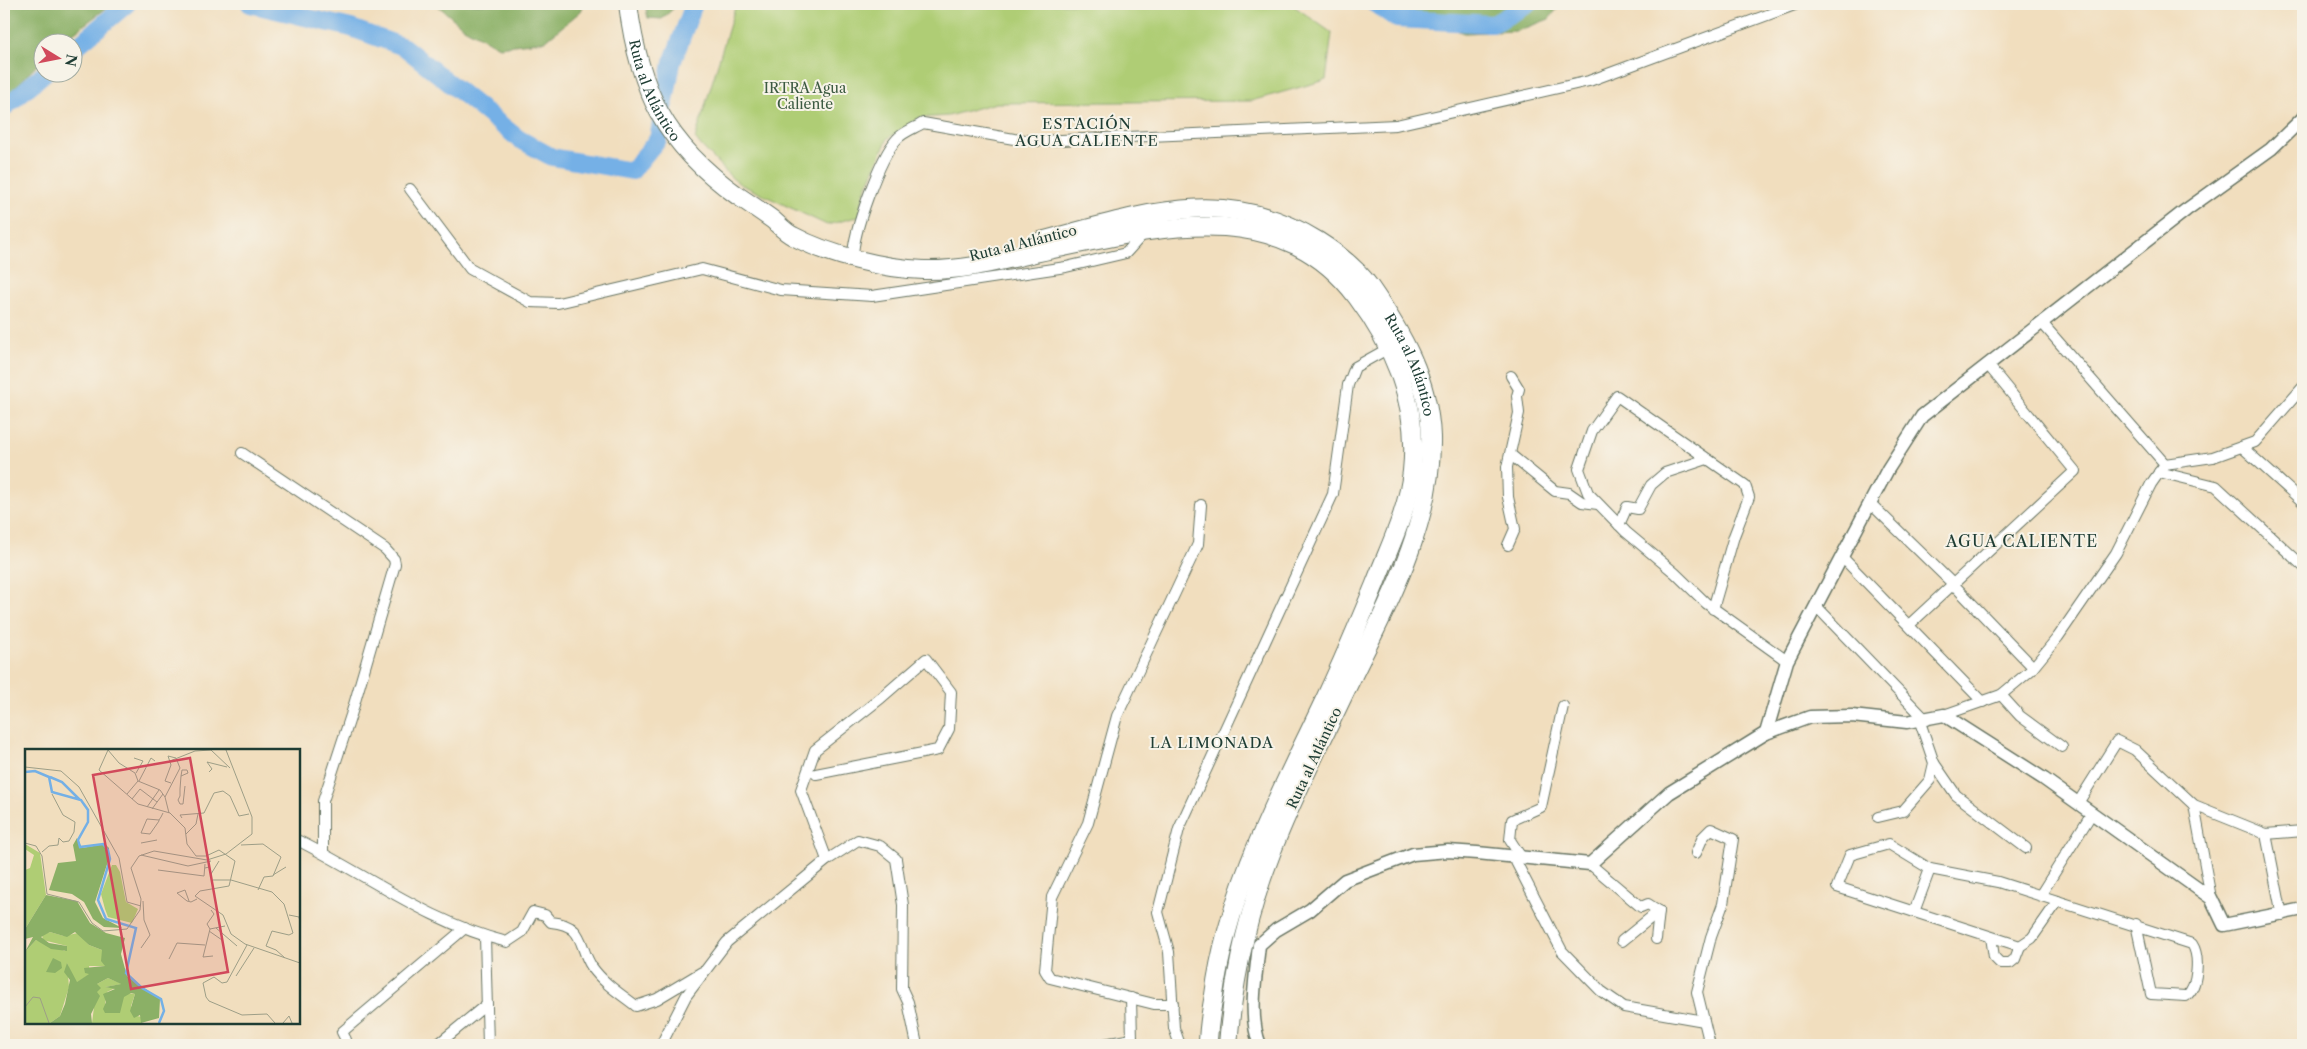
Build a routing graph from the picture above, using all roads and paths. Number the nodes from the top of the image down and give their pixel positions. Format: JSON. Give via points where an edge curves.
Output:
{"nodes":[{"id":1,"x":628,"y":4,"type":"edge"},
{"id":2,"x":1797,"y":4,"type":"edge"},
{"id":3,"x":2303,"y":118,"type":"edge"},
{"id":4,"x":410,"y":190,"type":"dead end"},
{"id":5,"x":1145,"y":232,"type":"junction"},
{"id":6,"x":853,"y":253,"type":"junction"},
{"id":7,"x":2042,"y":323,"type":"junction"},
{"id":8,"x":1389,"y":348,"type":"junction"},
{"id":9,"x":1988,"y":364,"type":"junction"},
{"id":10,"x":1511,"y":376,"type":"dead end"},
{"id":11,"x":2303,"y":388,"type":"edge"},
{"id":12,"x":2242,"y":447,"type":"junction"},
{"id":13,"x":242,"y":453,"type":"dead end"},
{"id":14,"x":1511,"y":455,"type":"junction"},
{"id":15,"x":1707,"y":458,"type":"junction"},
{"id":16,"x":2162,"y":468,"type":"junction"},
{"id":17,"x":2303,"y":502,"type":"edge"},
{"id":18,"x":1598,"y":504,"type":"junction"},
{"id":19,"x":1871,"y":504,"type":"junction"},
{"id":20,"x":1201,"y":505,"type":"dead end"},
{"id":21,"x":1619,"y":525,"type":"junction"},
{"id":22,"x":1508,"y":545,"type":"dead end"},
{"id":23,"x":1843,"y":558,"type":"junction"},
{"id":24,"x":2302,"y":564,"type":"edge"},
{"id":25,"x":1953,"y":584,"type":"junction"},
{"id":26,"x":1816,"y":606,"type":"junction"},
{"id":27,"x":1713,"y":609,"type":"junction"},
{"id":28,"x":1909,"y":625,"type":"junction"},
{"id":29,"x":1788,"y":662,"type":"junction"},
{"id":30,"x":2033,"y":667,"type":"junction"},
{"id":31,"x":2001,"y":695,"type":"junction"},
{"id":32,"x":1983,"y":702,"type":"junction"},
{"id":33,"x":1563,"y":706,"type":"dead end"},
{"id":34,"x":1944,"y":715,"type":"junction"},
{"id":35,"x":1923,"y":721,"type":"junction"},
{"id":36,"x":1766,"y":733,"type":"junction"},
{"id":37,"x":2062,"y":747,"type":"dead end"},
{"id":38,"x":1934,"y":762,"type":"junction"},
{"id":39,"x":816,"y":774,"type":"dead end"},
{"id":40,"x":2078,"y":803,"type":"junction"},
{"id":41,"x":2194,"y":805,"type":"junction"},
{"id":42,"x":2092,"y":813,"type":"junction"},
{"id":43,"x":1878,"y":817,"type":"dead end"},
{"id":44,"x":2303,"y":830,"type":"edge"},
{"id":45,"x":2266,"y":834,"type":"junction"},
{"id":46,"x":300,"y":842,"type":"edge"},
{"id":47,"x":2026,"y":848,"type":"dead end"},
{"id":48,"x":322,"y":853,"type":"junction"},
{"id":49,"x":1696,"y":853,"type":"dead end"},
{"id":50,"x":1517,"y":856,"type":"junction"},
{"id":51,"x":827,"y":860,"type":"junction"},
{"id":52,"x":1590,"y":864,"type":"junction"},
{"id":53,"x":1930,"y":869,"type":"junction"},
{"id":54,"x":2041,"y":894,"type":"junction"},
{"id":55,"x":2212,"y":898,"type":"junction"},
{"id":56,"x":2058,"y":901,"type":"junction"},
{"id":57,"x":2303,"y":910,"type":"edge"},
{"id":58,"x":1659,"y":911,"type":"junction"},
{"id":59,"x":1914,"y":912,"type":"junction"},
{"id":60,"x":2282,"y":915,"type":"junction"},
{"id":61,"x":2136,"y":924,"type":"junction"},
{"id":62,"x":465,"y":928,"type":"junction"},
{"id":63,"x":1991,"y":936,"type":"junction"},
{"id":64,"x":486,"y":937,"type":"junction"},
{"id":65,"x":1656,"y":939,"type":"dead end"},
{"id":66,"x":1622,"y":941,"type":"dead end"},
{"id":67,"x":2020,"y":946,"type":"junction"},
{"id":68,"x":707,"y":968,"type":"junction"},
{"id":69,"x":1132,"y":998,"type":"junction"},
{"id":70,"x":487,"y":1004,"type":"junction"},
{"id":71,"x":1173,"y":1004,"type":"junction"},
{"id":72,"x":1704,"y":1022,"type":"junction"},
{"id":73,"x":346,"y":1040,"type":"dead end"},
{"id":74,"x":438,"y":1045,"type":"edge"},
{"id":75,"x":488,"y":1045,"type":"edge"},
{"id":76,"x":661,"y":1045,"type":"edge"},
{"id":77,"x":917,"y":1045,"type":"edge"},
{"id":78,"x":1099,"y":1045,"type":"edge"},
{"id":79,"x":1180,"y":1045,"type":"edge"},
{"id":80,"x":1208,"y":1045,"type":"edge"},
{"id":81,"x":1228,"y":1045,"type":"edge"},
{"id":82,"x":1260,"y":1045,"type":"edge"},
{"id":83,"x":1710,"y":1045,"type":"edge"}],
"edges":[{"from":1,"to":6,"type":"highway","name":"Ruta al Atlántico","via":[[641,72],[652,99],[670,130],[696,161],[789,235]]},
{"from":2,"to":6,"type":"street","via":[[1589,81],[1396,125],[1039,141],[924,123],[898,138],[884,157]]},
{"from":3,"to":7,"type":"street","via":[[2271,149],[2186,210]]},
{"from":4,"to":5,"type":"street","via":[[470,269],[530,302],[558,303],[702,269],[780,290],[872,296],[1066,267],[1126,253]]},
{"from":5,"to":6,"type":"highway","name":"Ruta al Atlántico","via":[[967,267],[922,270]]},
{"from":5,"to":8,"type":"highway","name":"Ruta al Atlántico","via":[[1183,226],[1223,226],[1267,232],[1298,246],[1320,261],[1354,293]]},
{"from":6,"to":81,"type":"highway","name":"Ruta al Atlántico","via":[[927,261],[971,257],[1091,226],[1168,211],[1202,206],[1238,209],[1298,228],[1332,249],[1365,280],[1410,350],[1428,411],[1431,439],[1425,496],[1411,548],[1272,850],[1251,917]]},
{"from":7,"to":9,"type":"street"},
{"from":7,"to":16,"type":"street"},
{"from":8,"to":71,"type":"street","via":[[1356,367],[1348,385],[1333,494],[1179,829],[1158,912],[1169,952]]},
{"from":8,"to":80,"type":"highway","name":"Ruta al Atlántico","via":[[1399,367],[1412,415],[1413,468],[1407,504],[1352,639],[1266,822],[1234,904],[1221,944]]},
{"from":9,"to":19,"type":"street","via":[[1922,416],[1888,469]]},
{"from":9,"to":25,"type":"street","via":[[2075,471]]},
{"from":10,"to":14,"type":"street","via":[[1519,388],[1520,413]]},
{"from":11,"to":12,"type":"street","via":[[2256,442]]},
{"from":12,"to":16,"type":"street"},
{"from":12,"to":17,"type":"street"},
{"from":13,"to":48,"type":"street","via":[[385,550],[395,564],[323,801]]},
{"from":14,"to":18,"type":"street","via":[[1556,491],[1569,493],[1582,502]]},
{"from":14,"to":22,"type":"street","via":[[1507,467],[1508,497],[1515,529]]},
{"from":15,"to":18,"type":"street","via":[[1616,396],[1592,431],[1579,469],[1588,493]]},
{"from":15,"to":21,"type":"street","via":[[1665,473],[1651,485],[1638,509],[1627,507]]},
{"from":15,"to":27,"type":"street","via":[[1745,485],[1749,497]]},
{"from":16,"to":24,"type":"street","via":[[2216,486]]},
{"from":16,"to":30,"type":"street","via":[[2116,553],[2058,637]]},
{"from":18,"to":21,"type":"street"},
{"from":19,"to":23,"type":"street"},
{"from":19,"to":25,"type":"street"},
{"from":20,"to":69,"type":"street","via":[[1198,544],[1118,716],[1088,823],[1052,897],[1045,970],[1050,978]]},
{"from":21,"to":27,"type":"street"},
{"from":23,"to":26,"type":"street"},
{"from":23,"to":28,"type":"street"},
{"from":25,"to":28,"type":"street"},
{"from":25,"to":30,"type":"street"},
{"from":26,"to":29,"type":"street"},
{"from":26,"to":35,"type":"street"},
{"from":27,"to":29,"type":"street"},
{"from":28,"to":32,"type":"street"},
{"from":29,"to":36,"type":"street"},
{"from":30,"to":31,"type":"street"},
{"from":31,"to":32,"type":"street"},
{"from":31,"to":37,"type":"street","via":[[2020,716]]},
{"from":32,"to":34,"type":"street"},
{"from":33,"to":50,"type":"street","via":[[1541,807],[1512,820],[1510,840]]},
{"from":34,"to":35,"type":"street"},
{"from":34,"to":40,"type":"street"},
{"from":35,"to":36,"type":"street","via":[[1810,717]]},
{"from":35,"to":38,"type":"street"},
{"from":36,"to":52,"type":"street","via":[[1669,793]]},
{"from":38,"to":43,"type":"street","via":[[1930,780],[1903,811]]},
{"from":38,"to":47,"type":"street","via":[[1956,796]]},
{"from":39,"to":51,"type":"street","via":[[938,750],[949,729],[951,692],[926,659],[815,750],[801,790]]},
{"from":40,"to":41,"type":"street","via":[[2117,742],[2135,750]]},
{"from":40,"to":42,"type":"street"},
{"from":41,"to":45,"type":"street"},
{"from":41,"to":55,"type":"street"},
{"from":42,"to":54,"type":"street"},
{"from":42,"to":55,"type":"street"},
{"from":44,"to":45,"type":"street"},
{"from":45,"to":60,"type":"street"},
{"from":46,"to":48,"type":"street"},
{"from":48,"to":62,"type":"street","via":[[415,905]]},
{"from":49,"to":72,"type":"street","via":[[1703,837],[1711,829],[1733,839],[1723,904],[1708,947],[1698,992]]},
{"from":50,"to":52,"type":"street"},
{"from":50,"to":72,"type":"street","via":[[1562,951],[1601,991],[1624,1007]]},
{"from":50,"to":82,"type":"street","via":[[1448,851],[1413,854],[1345,880],[1310,910],[1276,930],[1259,946],[1254,987],[1256,1034]]},
{"from":51,"to":68,"type":"street","via":[[727,942]]},
{"from":51,"to":77,"type":"street","via":[[858,840],[880,846],[896,859],[903,905],[902,989]]},
{"from":52,"to":58,"type":"street","via":[[1641,907],[1648,904]]},
{"from":53,"to":54,"type":"street"},
{"from":53,"to":59,"type":"street"},
{"from":53,"to":59,"type":"street","via":[[1889,844],[1850,855],[1837,887]]},
{"from":54,"to":56,"type":"street"},
{"from":55,"to":60,"type":"street","via":[[2224,925]]},
{"from":56,"to":61,"type":"street"},
{"from":56,"to":67,"type":"street","via":[[2032,938]]},
{"from":57,"to":60,"type":"street"},
{"from":58,"to":65,"type":"street"},
{"from":58,"to":66,"type":"street"},
{"from":59,"to":63,"type":"street"},
{"from":61,"to":61,"type":"street","via":[[2192,944],[2196,951],[2195,982],[2186,996],[2151,994]]},
{"from":62,"to":64,"type":"street"},
{"from":62,"to":73,"type":"street","via":[[342,1032]]},
{"from":63,"to":67,"type":"street"},
{"from":63,"to":67,"type":"street","via":[[1994,957],[2000,963],[2010,963],[2015,959]]},
{"from":64,"to":68,"type":"street","via":[[506,942],[522,932],[533,912],[546,915],[551,922],[562,923],[579,935],[592,967],[636,1006],[657,999]]},
{"from":64,"to":70,"type":"street"},
{"from":68,"to":76,"type":"street","via":[[686,996]]},
{"from":69,"to":71,"type":"street","via":[[1154,1004]]},
{"from":69,"to":78,"type":"street","via":[[1132,1039]]},
{"from":70,"to":74,"type":"street"},
{"from":70,"to":75,"type":"street"},
{"from":71,"to":79,"type":"street","via":[[1174,1028]]},
{"from":72,"to":83,"type":"street"}]}
